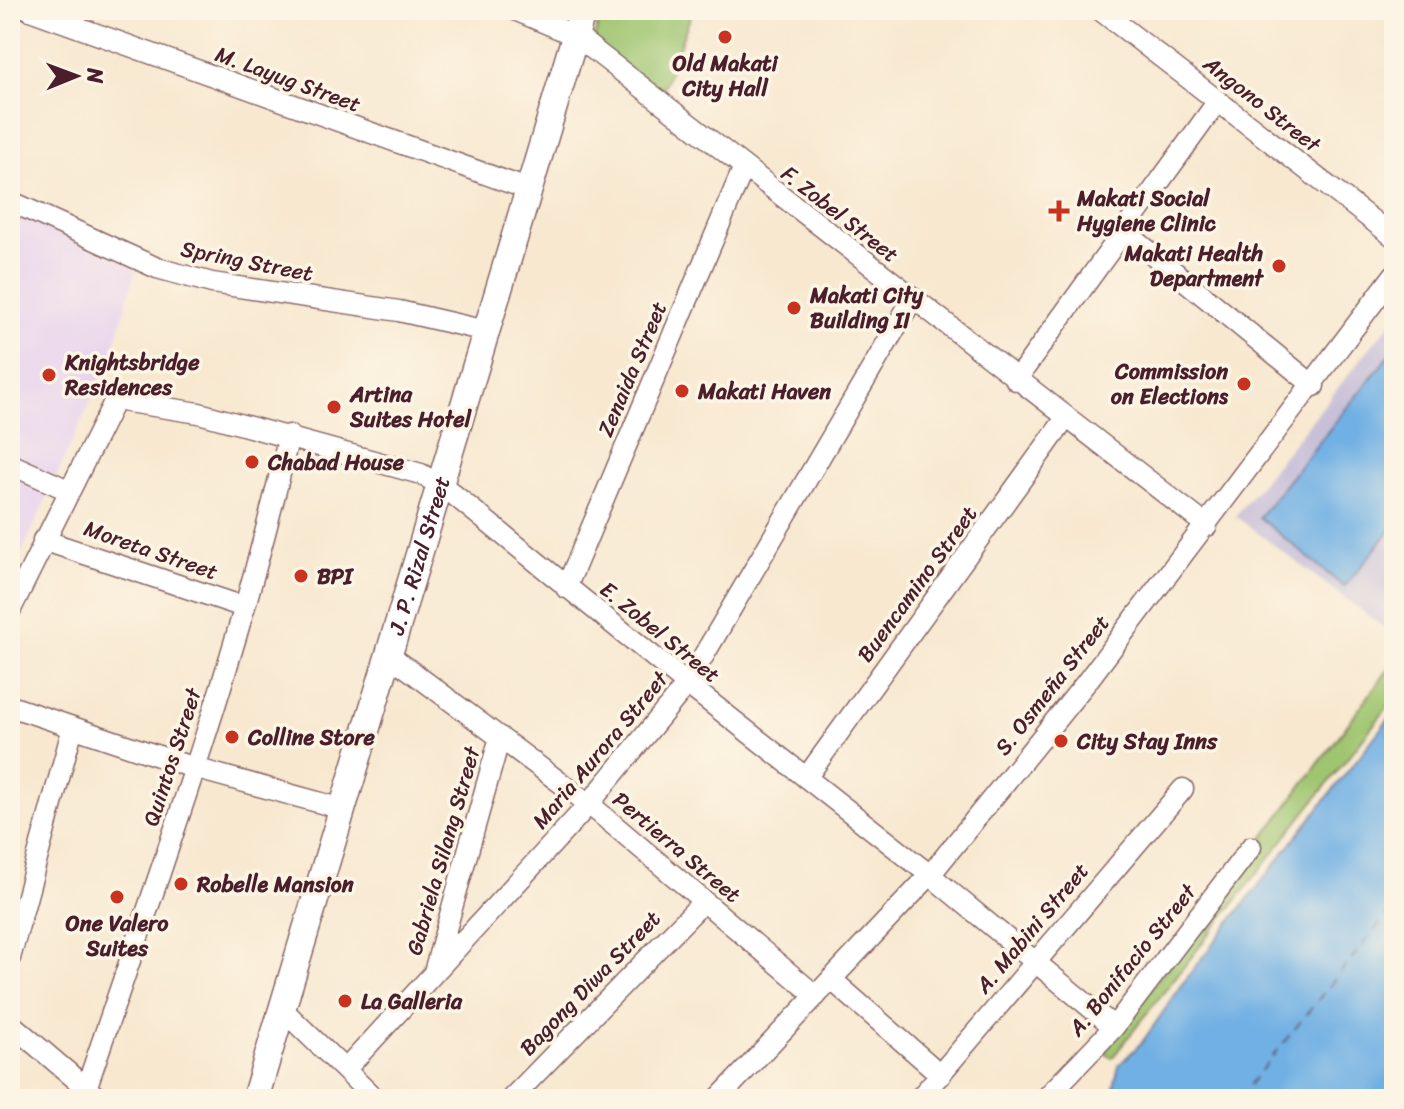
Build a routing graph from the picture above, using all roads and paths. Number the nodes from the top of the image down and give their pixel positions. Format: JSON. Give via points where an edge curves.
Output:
{"nodes":[{"id":1,"x":30,"y":10,"type":"edge"},
{"id":2,"x":515,"y":10,"type":"edge"},
{"id":3,"x":583,"y":10,"type":"edge"},
{"id":4,"x":1100,"y":10,"type":"edge"},
{"id":5,"x":576,"y":36,"type":"junction"},
{"id":6,"x":1218,"y":101,"type":"junction"},
{"id":7,"x":743,"y":169,"type":"junction"},
{"id":8,"x":530,"y":190,"type":"junction"},
{"id":9,"x":10,"y":201,"type":"edge"},
{"id":10,"x":1123,"y":230,"type":"junction"},
{"id":11,"x":1394,"y":237,"type":"edge"},
{"id":12,"x":1394,"y":275,"type":"edge"},
{"id":13,"x":912,"y":300,"type":"junction"},
{"id":14,"x":486,"y":331,"type":"junction"},
{"id":15,"x":1016,"y":380,"type":"junction"},
{"id":16,"x":1314,"y":386,"type":"junction"},
{"id":17,"x":1066,"y":418,"type":"junction"},
{"id":18,"x":289,"y":435,"type":"junction"},
{"id":19,"x":10,"y":464,"type":"edge"},
{"id":20,"x":440,"y":485,"type":"junction"},
{"id":21,"x":68,"y":490,"type":"junction"},
{"id":22,"x":1207,"y":526,"type":"junction"},
{"id":23,"x":43,"y":540,"type":"junction"},
{"id":24,"x":566,"y":588,"type":"junction"},
{"id":25,"x":244,"y":607,"type":"junction"},
{"id":26,"x":10,"y":611,"type":"edge"},
{"id":27,"x":388,"y":654,"type":"junction"},
{"id":28,"x":687,"y":684,"type":"junction"},
{"id":29,"x":10,"y":706,"type":"edge"},
{"id":30,"x":73,"y":727,"type":"junction"},
{"id":31,"x":500,"y":737,"type":"junction"},
{"id":32,"x":194,"y":768,"type":"junction"},
{"id":33,"x":806,"y":778,"type":"junction"},
{"id":34,"x":1183,"y":789,"type":"dead end"},
{"id":35,"x":589,"y":804,"type":"junction"},
{"id":36,"x":343,"y":809,"type":"junction"},
{"id":37,"x":1251,"y":847,"type":"dead end"},
{"id":38,"x":930,"y":875,"type":"junction"},
{"id":39,"x":704,"y":901,"type":"junction"},
{"id":40,"x":10,"y":958,"type":"edge"},
{"id":41,"x":1034,"y":962,"type":"junction"},
{"id":42,"x":432,"y":978,"type":"junction"},
{"id":43,"x":831,"y":979,"type":"junction"},
{"id":44,"x":816,"y":996,"type":"junction"},
{"id":45,"x":283,"y":1010,"type":"junction"},
{"id":46,"x":10,"y":1023,"type":"edge"},
{"id":47,"x":1114,"y":1027,"type":"junction"},
{"id":48,"x":346,"y":1069,"type":"junction"},
{"id":49,"x":941,"y":1075,"type":"junction"},
{"id":50,"x":93,"y":1094,"type":"edge"},
{"id":51,"x":255,"y":1099,"type":"edge"},
{"id":52,"x":375,"y":1099,"type":"edge"},
{"id":53,"x":511,"y":1099,"type":"edge"},
{"id":54,"x":718,"y":1099,"type":"edge"},
{"id":55,"x":919,"y":1099,"type":"edge"},
{"id":56,"x":1045,"y":1099,"type":"edge"}],
"edges":[{"from":1,"to":8,"type":"street","name":"M. Layug Street"},
{"from":2,"to":5,"type":"street","name":"F. Zobel Street"},
{"from":3,"to":5,"type":"main road","name":"J. P. Rizal Street"},
{"from":4,"to":6,"type":"street","name":"Angono Street"},
{"from":5,"to":7,"type":"street","name":"F. Zobel Street"},
{"from":5,"to":8,"type":"main road","name":"J. P. Rizal Street"},
{"from":6,"to":10,"type":"street"},
{"from":6,"to":11,"type":"street","name":"Angono Street"},
{"from":7,"to":13,"type":"street","name":"F. Zobel Street"},
{"from":7,"to":24,"type":"street","name":"Zenaida Street"},
{"from":8,"to":14,"type":"main road","name":"J. P. Rizal Street"},
{"from":9,"to":14,"type":"street","name":"Spring Street","via":[[169,271],[212,283],[399,311]]},
{"from":10,"to":15,"type":"street"},
{"from":10,"to":16,"type":"street"},
{"from":12,"to":16,"type":"street","name":"S. Osmeña Street"},
{"from":13,"to":15,"type":"street","name":"F. Zobel Street"},
{"from":13,"to":28,"type":"street","name":"Maria Aurora Street"},
{"from":14,"to":20,"type":"main road","name":"J. P. Rizal Street"},
{"from":15,"to":17,"type":"street","name":"F. Zobel Street"},
{"from":16,"to":22,"type":"street","name":"S. Osmeña Street"},
{"from":17,"to":22,"type":"street","name":"F. Zobel Street"},
{"from":17,"to":33,"type":"street","name":"Buencamino Street"},
{"from":18,"to":20,"type":"street","name":"E. Zobel Street","via":[[421,474]]},
{"from":18,"to":21,"type":"street","name":"E. Zobel Street","via":[[115,400]]},
{"from":18,"to":25,"type":"street","name":"Quintos Street"},
{"from":19,"to":21,"type":"street"},
{"from":20,"to":24,"type":"street","name":"E. Zobel Street"},
{"from":20,"to":27,"type":"main road","name":"J. P. Rizal Street"},
{"from":21,"to":23,"type":"street"},
{"from":22,"to":38,"type":"street","name":"S. Osmeña Street"},
{"from":23,"to":25,"type":"street","name":"Moreta Street"},
{"from":23,"to":26,"type":"street"},
{"from":24,"to":28,"type":"street","name":"E. Zobel Street"},
{"from":25,"to":32,"type":"street","name":"Quintos Street"},
{"from":27,"to":31,"type":"street","name":"Pertierra Street"},
{"from":27,"to":36,"type":"main road","name":"J. P. Rizal Street"},
{"from":28,"to":33,"type":"street","name":"E. Zobel Street"},
{"from":28,"to":35,"type":"street","name":"Maria Aurora Street"},
{"from":29,"to":30,"type":"street"},
{"from":30,"to":32,"type":"street"},
{"from":30,"to":40,"type":"street"},
{"from":31,"to":35,"type":"street","name":"Pertierra Street"},
{"from":31,"to":42,"type":"street","name":"Gabriela Silang Street"},
{"from":32,"to":36,"type":"street"},
{"from":32,"to":50,"type":"street","name":"Quintos Street"},
{"from":33,"to":38,"type":"street","name":"E. Zobel Street"},
{"from":34,"to":41,"type":"street","name":"A. Mabini Street"},
{"from":35,"to":39,"type":"street","name":"Pertierra Street"},
{"from":35,"to":42,"type":"street","name":"Maria Aurora Street"},
{"from":36,"to":45,"type":"main road","name":"J. P. Rizal Street"},
{"from":37,"to":47,"type":"street","name":"A. Bonifacio Street"},
{"from":38,"to":41,"type":"street","name":"E. Zobel Street"},
{"from":38,"to":43,"type":"street","name":"S. Osmeña Street"},
{"from":39,"to":44,"type":"street","name":"Pertierra Street"},
{"from":39,"to":53,"type":"street","name":"Bagong Diwa Street"},
{"from":41,"to":47,"type":"street","name":"E. Zobel Street"},
{"from":41,"to":49,"type":"street","name":"A. Mabini Street"},
{"from":42,"to":48,"type":"street","name":"Maria Aurora Street"},
{"from":43,"to":44,"type":"street","name":"S. Osmeña Street"},
{"from":43,"to":49,"type":"street"},
{"from":44,"to":54,"type":"street","name":"S. Osmeña Street"},
{"from":45,"to":48,"type":"street"},
{"from":45,"to":51,"type":"main road","name":"J. P. Rizal Street"},
{"from":46,"to":50,"type":"street"},
{"from":47,"to":56,"type":"street","name":"A. Bonifacio Street"},
{"from":48,"to":52,"type":"street"},
{"from":49,"to":55,"type":"street","name":"A. Mabini Street"}]}
